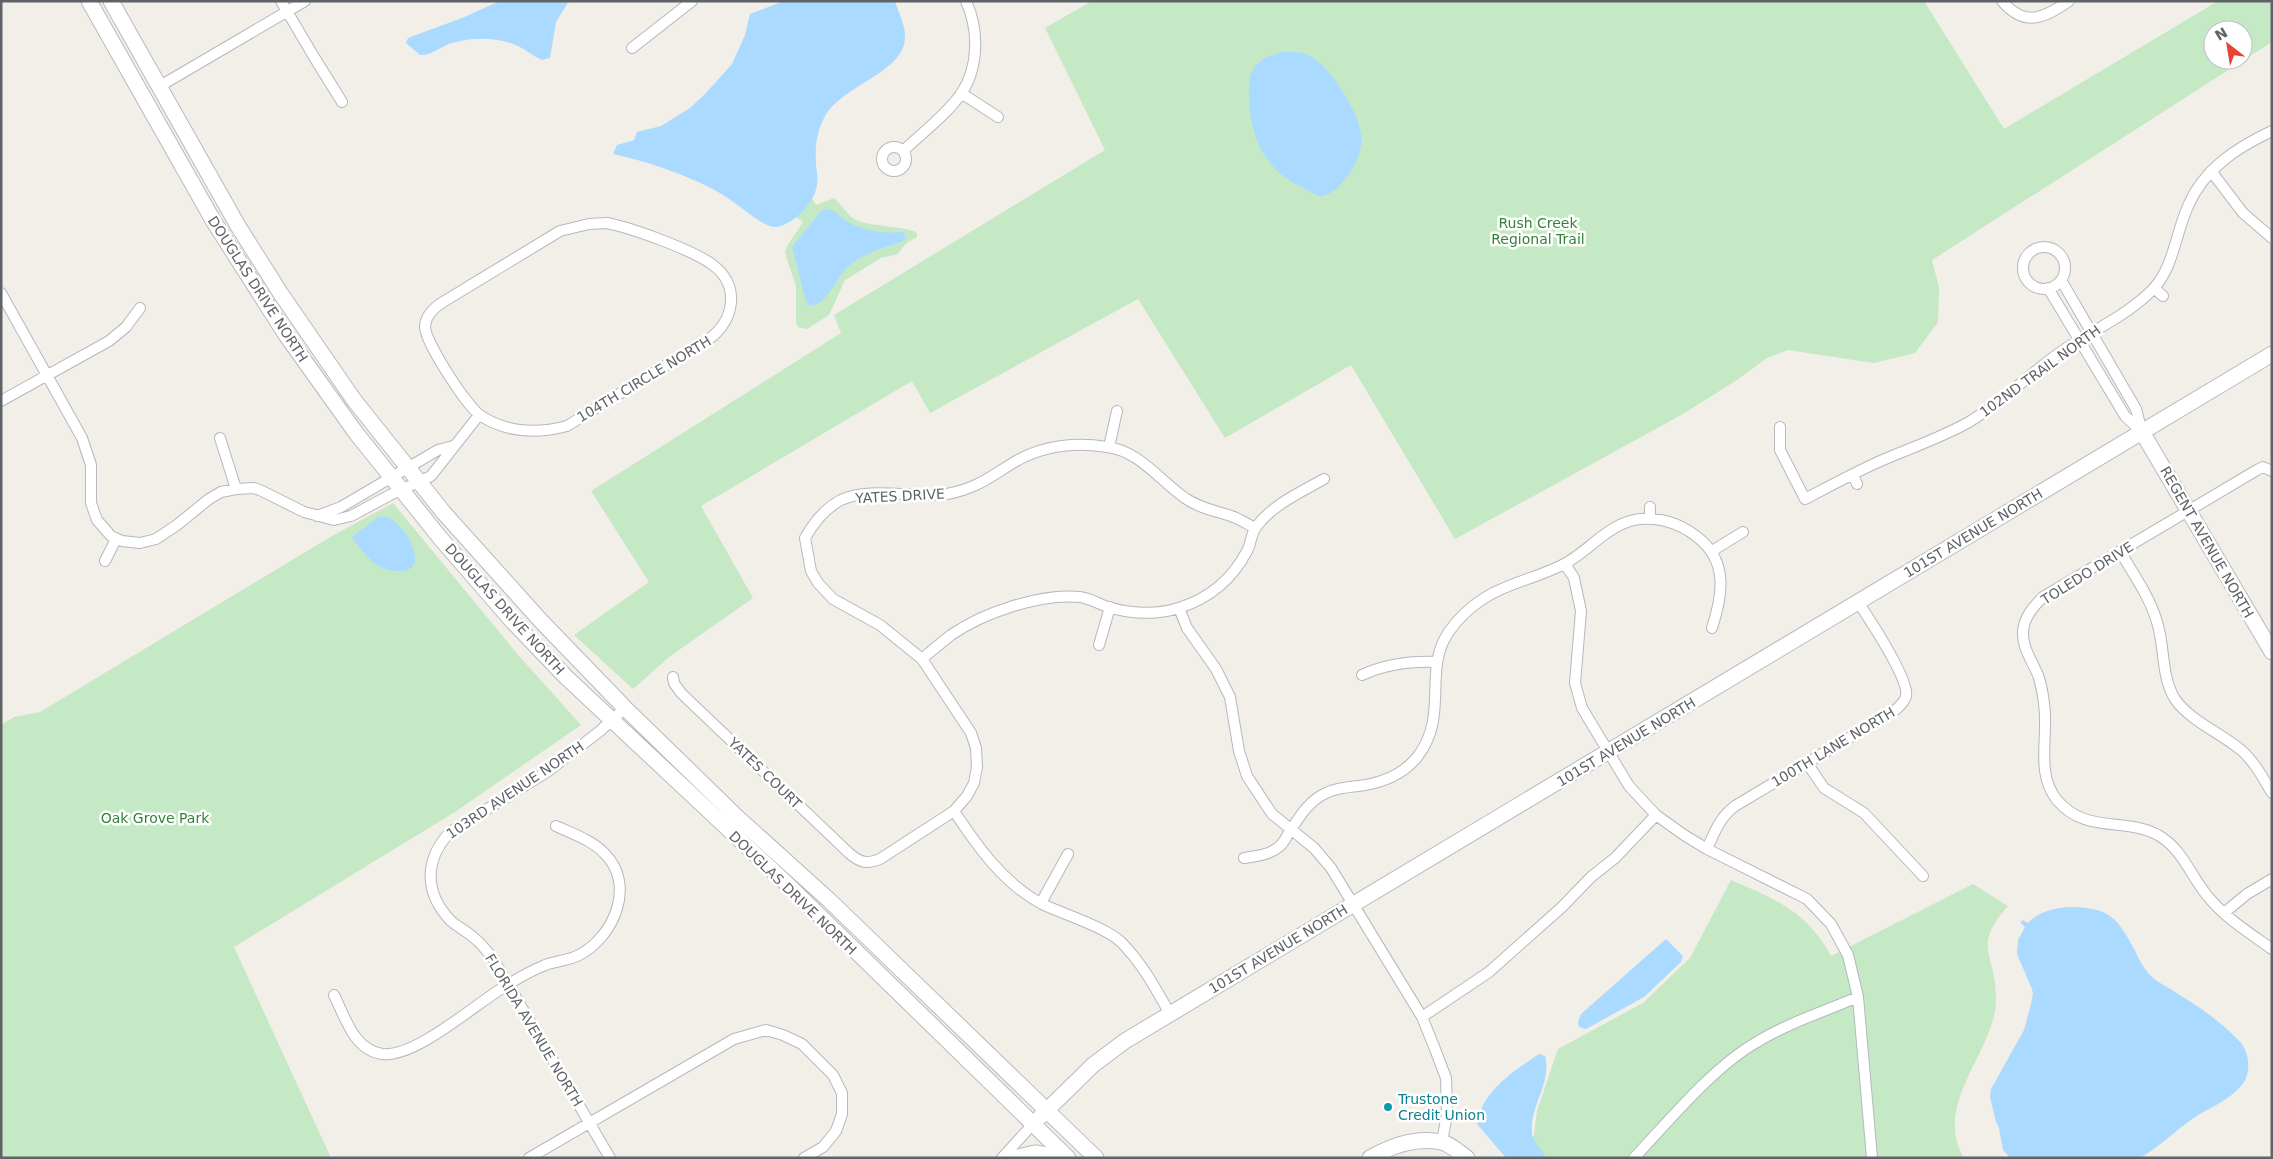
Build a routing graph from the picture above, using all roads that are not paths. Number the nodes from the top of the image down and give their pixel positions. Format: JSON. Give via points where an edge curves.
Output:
{"nodes":[{"id":1,"x":89,"y":1,"type":"edge"},
{"id":2,"x":111,"y":1,"type":"edge"},
{"id":3,"x":281,"y":1,"type":"edge"},
{"id":4,"x":306,"y":1,"type":"edge"},
{"id":5,"x":692,"y":1,"type":"edge"},
{"id":6,"x":966,"y":1,"type":"edge"},
{"id":7,"x":2002,"y":1,"type":"edge"},
{"id":8,"x":2069,"y":1,"type":"edge"},
{"id":9,"x":287,"y":11,"type":"junction"},
{"id":10,"x":632,"y":48,"type":"dead end"},
{"id":11,"x":160,"y":86,"type":"junction"},
{"id":12,"x":961,"y":93,"type":"junction"},
{"id":13,"x":342,"y":102,"type":"dead end"},
{"id":14,"x":998,"y":117,"type":"dead end"},
{"id":15,"x":2272,"y":131,"type":"edge"},
{"id":16,"x":903,"y":150,"type":"dead end"},
{"id":17,"x":2211,"y":171,"type":"junction"},
{"id":18,"x":2272,"y":238,"type":"edge"},
{"id":19,"x":2061,"y":280,"type":"junction"},
{"id":20,"x":2048,"y":288,"type":"junction"},
{"id":21,"x":2154,"y":288,"type":"junction"},
{"id":22,"x":1,"y":293,"type":"edge"},
{"id":23,"x":2163,"y":296,"type":"dead end"},
{"id":24,"x":140,"y":308,"type":"dead end"},
{"id":25,"x":2091,"y":333,"type":"junction"},
{"id":26,"x":2079,"y":340,"type":"junction"},
{"id":27,"x":2272,"y":354,"type":"edge"},
{"id":28,"x":47,"y":375,"type":"junction"},
{"id":29,"x":1,"y":401,"type":"edge"},
{"id":30,"x":1117,"y":410,"type":"dead end"},
{"id":31,"x":479,"y":415,"type":"junction"},
{"id":32,"x":1780,"y":427,"type":"dead end"},
{"id":33,"x":2142,"y":432,"type":"junction"},
{"id":34,"x":220,"y":438,"type":"dead end"},
{"id":35,"x":453,"y":446,"type":"junction"},
{"id":36,"x":1109,"y":447,"type":"junction"},
{"id":37,"x":407,"y":468,"type":"junction"},
{"id":38,"x":2272,"y":471,"type":"edge"},
{"id":39,"x":390,"y":477,"type":"junction"},
{"id":40,"x":1324,"y":479,"type":"dead end"},
{"id":41,"x":418,"y":482,"type":"junction"},
{"id":42,"x":236,"y":489,"type":"junction"},
{"id":43,"x":401,"y":490,"type":"junction"},
{"id":44,"x":1650,"y":507,"type":"dead end"},
{"id":45,"x":2189,"y":511,"type":"junction"},
{"id":46,"x":317,"y":516,"type":"junction"},
{"id":47,"x":1650,"y":519,"type":"junction"},
{"id":48,"x":1255,"y":528,"type":"junction"},
{"id":49,"x":1743,"y":532,"type":"dead end"},
{"id":50,"x":116,"y":539,"type":"junction"},
{"id":51,"x":1712,"y":551,"type":"junction"},
{"id":52,"x":2120,"y":552,"type":"junction"},
{"id":53,"x":105,"y":561,"type":"dead end"},
{"id":54,"x":1565,"y":564,"type":"junction"},
{"id":55,"x":1858,"y":602,"type":"junction"},
{"id":56,"x":1110,"y":607,"type":"junction"},
{"id":57,"x":1179,"y":608,"type":"junction"},
{"id":58,"x":1712,"y":628,"type":"dead end"},
{"id":59,"x":1099,"y":644,"type":"dead end"},
{"id":60,"x":2272,"y":652,"type":"edge"},
{"id":61,"x":922,"y":659,"type":"junction"},
{"id":62,"x":1436,"y":662,"type":"junction"},
{"id":63,"x":1362,"y":675,"type":"dead end"},
{"id":64,"x":674,"y":677,"type":"dead end"},
{"id":65,"x":625,"y":708,"type":"junction"},
{"id":66,"x":612,"y":720,"type":"junction"},
{"id":67,"x":1608,"y":752,"type":"junction"},
{"id":68,"x":1807,"y":764,"type":"junction"},
{"id":69,"x":2272,"y":793,"type":"edge"},
{"id":70,"x":954,"y":811,"type":"junction"},
{"id":71,"x":1656,"y":815,"type":"junction"},
{"id":72,"x":556,"y":826,"type":"dead end"},
{"id":73,"x":1292,"y":828,"type":"junction"},
{"id":74,"x":1707,"y":849,"type":"junction"},
{"id":75,"x":1068,"y":854,"type":"dead end"},
{"id":76,"x":434,"y":858,"type":"joint"},
{"id":77,"x":1244,"y":858,"type":"dead end"},
{"id":78,"x":863,"y":863,"type":"joint"},
{"id":79,"x":1923,"y":876,"type":"dead end"},
{"id":80,"x":2272,"y":878,"type":"edge"},
{"id":81,"x":1041,"y":903,"type":"junction"},
{"id":82,"x":1354,"y":904,"type":"junction"},
{"id":83,"x":2224,"y":913,"type":"junction"},
{"id":84,"x":2272,"y":949,"type":"edge"},
{"id":85,"x":508,"y":984,"type":"junction"},
{"id":86,"x":334,"y":995,"type":"dead end"},
{"id":87,"x":1858,"y":996,"type":"junction"},
{"id":88,"x":1170,"y":1014,"type":"junction"},
{"id":89,"x":1422,"y":1017,"type":"junction"},
{"id":90,"x":1046,"y":1111,"type":"junction"},
{"id":91,"x":589,"y":1122,"type":"junction"},
{"id":92,"x":1034,"y":1124,"type":"junction"},
{"id":93,"x":1442,"y":1142,"type":"junction"},
{"id":94,"x":529,"y":1158,"type":"edge"},
{"id":95,"x":610,"y":1158,"type":"edge"},
{"id":96,"x":804,"y":1158,"type":"edge"},
{"id":97,"x":1002,"y":1158,"type":"edge"},
{"id":98,"x":1014,"y":1158,"type":"edge"},
{"id":99,"x":1068,"y":1158,"type":"edge"},
{"id":100,"x":1096,"y":1158,"type":"edge"},
{"id":101,"x":1370,"y":1158,"type":"edge"},
{"id":102,"x":1467,"y":1158,"type":"edge"},
{"id":103,"x":1634,"y":1158,"type":"edge"},
{"id":104,"x":1872,"y":1158,"type":"edge"}],
"edges":[{"from":1,"to":39,"type":"main road","name":"DOUGLAS DRIVE NORTH","via":[[251,281],[315,377]]},
{"from":2,"to":11,"type":"main road","name":"DOUGLAS DRIVE NORTH"},
{"from":3,"to":9,"type":"street"},
{"from":4,"to":9,"type":"street"},
{"from":5,"to":10,"type":"street"},
{"from":6,"to":12,"type":"street","via":[[975,32],[975,54]]},
{"from":7,"to":8,"type":"street","via":[[2020,16],[2032,19],[2048,16]]},
{"from":9,"to":11,"type":"street"},
{"from":9,"to":13,"type":"street"},
{"from":11,"to":37,"type":"main road","name":"DOUGLAS DRIVE NORTH","via":[[238,226],[281,294],[333,371]]},
{"from":12,"to":14,"type":"street"},
{"from":12,"to":16,"type":"street"},
{"from":15,"to":17,"type":"street","name":"102ND TRAIL NORTH","via":[[2240,147]]},
{"from":17,"to":18,"type":"street","via":[[2243,213]]},
{"from":17,"to":21,"type":"street","name":"102ND TRAIL NORTH","via":[[2188,205],[2170,264]]},
{"from":19,"to":20,"type":"street"},
{"from":19,"to":20,"type":"street","name":"REGENT AVENUE NORTH","via":[[2064,273],[2062,257],[2049,247],[2033,250],[2024,263],[2026,279],[2032,285]]},
{"from":19,"to":25,"type":"street","name":"REGENT AVENUE NORTH"},
{"from":20,"to":26,"type":"street","name":"REGENT AVENUE NORTH"},
{"from":21,"to":23,"type":"street"},
{"from":21,"to":25,"type":"street","name":"102ND TRAIL NORTH"},
{"from":22,"to":28,"type":"street"},
{"from":24,"to":28,"type":"street","via":[[117,335]]},
{"from":25,"to":26,"type":"street","name":"102ND TRAIL NORTH"},
{"from":25,"to":33,"type":"street","name":"REGENT AVENUE NORTH","via":[[2136,409]]},
{"from":26,"to":32,"type":"street","name":"102ND TRAIL NORTH","via":[[2000,402],[1968,422],[1875,464],[1855,480],[1805,499],[1780,450]]},
{"from":26,"to":33,"type":"street","name":"REGENT AVENUE NORTH","via":[[2125,416]]},
{"from":27,"to":33,"type":"main road","name":"101ST AVENUE NORTH"},
{"from":28,"to":29,"type":"street"},
{"from":28,"to":50,"type":"street","via":[[86,447],[97,520]]},
{"from":30,"to":36,"type":"street"},
{"from":31,"to":31,"type":"street","name":"104TH CIRCLE NORTH","via":[[516,430],[546,431],[567,426],[717,334],[732,305],[726,280],[714,266],[700,257],[626,227],[589,224],[549,236],[443,302],[430,313],[425,323],[431,347]]},
{"from":31,"to":35,"type":"street"},
{"from":33,"to":45,"type":"main road","name":"REGENT AVENUE NORTH"},
{"from":33,"to":55,"type":"main road","name":"101ST AVENUE NORTH"},
{"from":34,"to":42,"type":"street"},
{"from":35,"to":37,"type":"street","via":[[438,450]]},
{"from":35,"to":41,"type":"street","via":[[431,476]]},
{"from":36,"to":48,"type":"street","name":"YATES DRIVE","via":[[1134,457],[1186,498]]},
{"from":36,"to":61,"type":"street","name":"YATES DRIVE","via":[[1075,444],[1042,449],[1018,460],[989,480],[946,494],[860,495],[841,500],[812,526],[805,538],[811,571],[822,588],[833,599],[880,624]]},
{"from":37,"to":39,"type":"street"},
{"from":37,"to":41,"type":"main road","name":"DOUGLAS DRIVE NORTH"},
{"from":38,"to":45,"type":"street","name":"TOLEDO DRIVE","via":[[2262,467]]},
{"from":39,"to":43,"type":"main road","name":"DOUGLAS DRIVE NORTH"},
{"from":39,"to":46,"type":"street","via":[[341,507]]},
{"from":40,"to":48,"type":"street","via":[[1274,510]]},
{"from":41,"to":43,"type":"street"},
{"from":41,"to":65,"type":"main road","name":"DOUGLAS DRIVE NORTH","via":[[541,621]]},
{"from":42,"to":46,"type":"street","via":[[254,488]]},
{"from":42,"to":50,"type":"street","via":[[209,499],[156,539],[140,543]]},
{"from":43,"to":46,"type":"street","via":[[351,516],[334,520]]},
{"from":43,"to":66,"type":"main road","name":"DOUGLAS DRIVE NORTH","via":[[513,622]]},
{"from":44,"to":47,"type":"street"},
{"from":45,"to":52,"type":"street","name":"TOLEDO DRIVE"},
{"from":45,"to":60,"type":"main road","name":"REGENT AVENUE NORTH"},
{"from":47,"to":51,"type":"street","via":[[1664,519],[1690,530]]},
{"from":47,"to":54,"type":"street","via":[[1629,521],[1615,528]]},
{"from":48,"to":57,"type":"street","via":[[1238,569],[1222,586]]},
{"from":49,"to":51,"type":"street"},
{"from":50,"to":53,"type":"street"},
{"from":51,"to":58,"type":"street","via":[[1720,574],[1720,603]]},
{"from":52,"to":69,"type":"street","via":[[2151,604],[2162,643],[2168,684],[2175,698],[2190,714],[2242,751],[2255,764]]},
{"from":52,"to":83,"type":"street","name":"TOLEDO DRIVE","via":[[2043,597],[2025,623],[2024,643],[2038,675],[2044,704],[2047,781],[2057,799],[2077,817],[2147,831],[2167,841],[2183,857],[2203,890]]},
{"from":54,"to":62,"type":"street","via":[[1488,596],[1464,612],[1447,635]]},
{"from":54,"to":67,"type":"street","via":[[1574,578],[1580,611],[1575,683],[1582,708]]},
{"from":55,"to":67,"type":"main road","name":"101ST AVENUE NORTH"},
{"from":55,"to":68,"type":"street","name":"100TH LANE NORTH","via":[[1886,645],[1905,685],[1906,696],[1894,710]]},
{"from":56,"to":57,"type":"street","via":[[1154,613]]},
{"from":56,"to":59,"type":"street"},
{"from":56,"to":61,"type":"street","via":[[1081,597],[1052,597],[1018,604],[952,635]]},
{"from":57,"to":73,"type":"street","via":[[1187,628],[1216,669],[1230,697],[1239,751],[1247,776],[1272,814]]},
{"from":61,"to":70,"type":"street","name":"YATES DRIVE","via":[[972,733],[976,748],[974,783]]},
{"from":62,"to":63,"type":"street","via":[[1413,661],[1377,668]]},
{"from":62,"to":73,"type":"street","via":[[1432,729],[1417,757],[1398,774],[1382,782],[1326,792],[1310,803]]},
{"from":64,"to":78,"type":"street","name":"YATES COURT","via":[[680,693]]},
{"from":65,"to":66,"type":"street","name":"103RD AVENUE NORTH"},
{"from":65,"to":90,"type":"main road","name":"DOUGLAS DRIVE NORTH"},
{"from":66,"to":76,"type":"street","name":"103RD AVENUE NORTH","via":[[547,772],[450,832],[440,843]]},
{"from":66,"to":92,"type":"main road","name":"DOUGLAS DRIVE NORTH","via":[[786,883]]},
{"from":67,"to":71,"type":"street","via":[[1629,786]]},
{"from":67,"to":82,"type":"main road","name":"101ST AVENUE NORTH"},
{"from":68,"to":74,"type":"street","name":"100TH LANE NORTH","via":[[1728,811]]},
{"from":68,"to":79,"type":"street","via":[[1824,788],[1864,813]]},
{"from":70,"to":78,"type":"street","name":"YATES DRIVE","via":[[880,859]]},
{"from":70,"to":81,"type":"street","via":[[976,844],[1013,884]]},
{"from":71,"to":74,"type":"street"},
{"from":71,"to":89,"type":"street","via":[[1615,858],[1489,972]]},
{"from":72,"to":85,"type":"street","via":[[592,843],[615,867],[620,899],[615,916],[594,945],[578,956],[543,966]]},
{"from":73,"to":77,"type":"street","via":[[1280,846],[1267,854]]},
{"from":73,"to":82,"type":"street","via":[[1320,854]]},
{"from":74,"to":87,"type":"street","via":[[1807,899],[1830,924],[1848,955]]},
{"from":75,"to":81,"type":"street"},
{"from":76,"to":85,"type":"street","name":"FLORIDA AVENUE NORTH","via":[[430,869],[431,883],[440,908],[483,946]]},
{"from":80,"to":83,"type":"street"},
{"from":81,"to":88,"type":"street","via":[[1120,941],[1145,971]]},
{"from":82,"to":88,"type":"main road","name":"101ST AVENUE NORTH"},
{"from":82,"to":89,"type":"street"},
{"from":83,"to":84,"type":"street","name":"TOLEDO DRIVE"},
{"from":85,"to":86,"type":"street","via":[[455,1022],[413,1046],[398,1053],[384,1054],[373,1052],[353,1035]]},
{"from":85,"to":91,"type":"street","name":"FLORIDA AVENUE NORTH"},
{"from":87,"to":103,"type":"street","via":[[1756,1042],[1721,1068]]},
{"from":87,"to":104,"type":"street"},
{"from":88,"to":90,"type":"main road","name":"101ST AVENUE NORTH","via":[[1124,1041],[1093,1065]]},
{"from":89,"to":93,"type":"street","via":[[1446,1078],[1447,1114]]},
{"from":90,"to":92,"type":"main road","name":"101ST AVENUE NORTH"},
{"from":90,"to":100,"type":"main road","name":"DOUGLAS DRIVE NORTH"},
{"from":91,"to":94,"type":"street"},
{"from":91,"to":95,"type":"street","name":"FLORIDA AVENUE NORTH"},
{"from":91,"to":96,"type":"street","via":[[734,1040],[766,1030],[802,1044],[833,1075],[842,1093],[842,1114],[836,1131],[823,1147]]},
{"from":92,"to":97,"type":"street","name":"101ST AVENUE NORTH"},
{"from":92,"to":99,"type":"main road","name":"DOUGLAS DRIVE NORTH"},
{"from":93,"to":101,"type":"main road","via":[[1416,1141],[1388,1148]]},
{"from":93,"to":102,"type":"main road"},
{"from":98,"to":99,"type":"main road","via":[[1035,1153]]}]}
